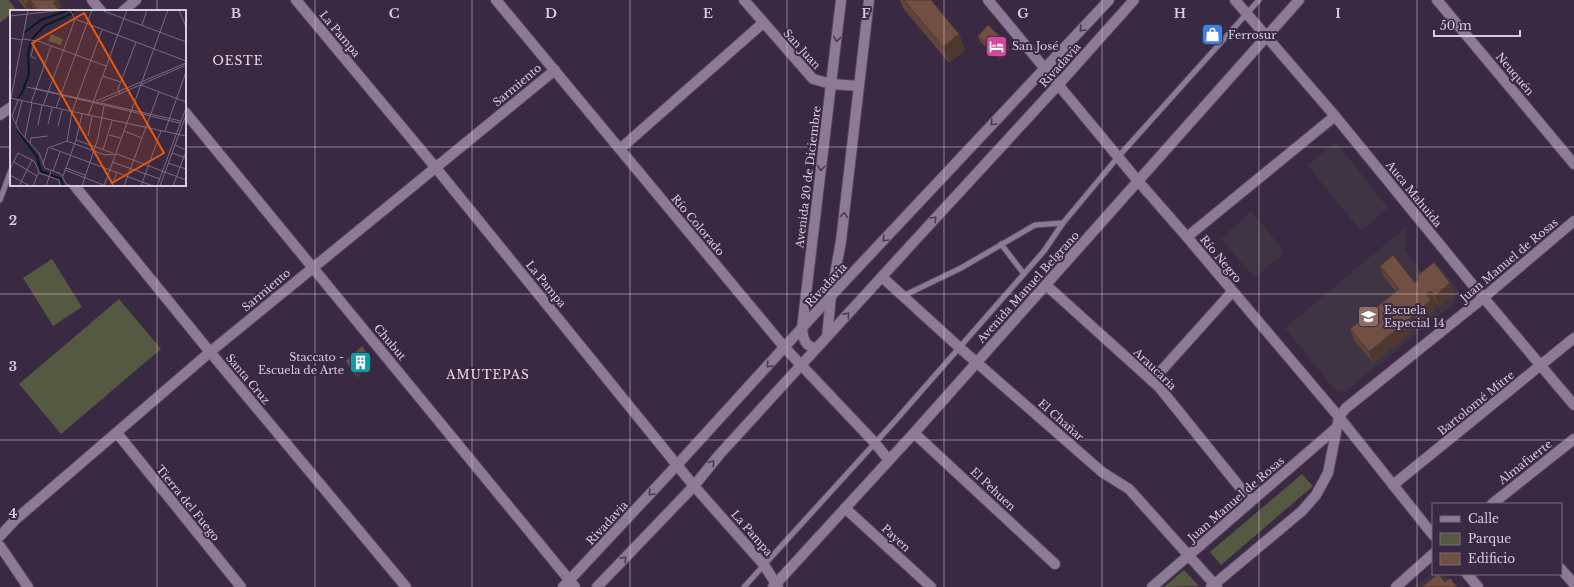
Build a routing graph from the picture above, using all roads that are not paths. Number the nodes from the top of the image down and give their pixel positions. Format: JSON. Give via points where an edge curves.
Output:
{"nodes":[{"id":1,"x":92,"y":0,"type":"edge"},
{"id":2,"x":136,"y":0,"type":"edge"},
{"id":3,"x":296,"y":0,"type":"edge"},
{"id":4,"x":496,"y":0,"type":"edge"},
{"id":5,"x":744,"y":0,"type":"edge"},
{"id":6,"x":841,"y":0,"type":"edge"},
{"id":7,"x":869,"y":0,"type":"edge"},
{"id":8,"x":988,"y":0,"type":"edge"},
{"id":9,"x":1108,"y":0,"type":"edge"},
{"id":10,"x":1134,"y":0,"type":"edge"},
{"id":11,"x":1234,"y":0,"type":"edge"},
{"id":12,"x":1259,"y":0,"type":"edge"},
{"id":13,"x":1298,"y":0,"type":"edge"},
{"id":14,"x":1437,"y":0,"type":"edge"},
{"id":15,"x":100,"y":10,"type":"edge"},
{"id":16,"x":124,"y":10,"type":"edge"},
{"id":17,"x":1246,"y":14,"type":"junction"},
{"id":18,"x":763,"y":23,"type":"junction"},
{"id":19,"x":1266,"y":36,"type":"junction"},
{"id":20,"x":1044,"y":68,"type":"junction"},
{"id":21,"x":555,"y":70,"type":"junction"},
{"id":22,"x":831,"y":84,"type":"junction"},
{"id":23,"x":1058,"y":85,"type":"junction"},
{"id":24,"x":859,"y":86,"type":"junction"},
{"id":25,"x":10,"y":109,"type":"edge"},
{"id":26,"x":186,"y":113,"type":"edge"},
{"id":27,"x":0,"y":115,"type":"edge"},
{"id":28,"x":1334,"y":116,"type":"junction"},
{"id":29,"x":620,"y":149,"type":"junction"},
{"id":30,"x":1118,"y":157,"type":"junction"},
{"id":31,"x":1574,"y":164,"type":"edge"},
{"id":32,"x":436,"y":168,"type":"junction"},
{"id":33,"x":10,"y":173,"type":"edge"},
{"id":34,"x":1138,"y":181,"type":"junction"},
{"id":35,"x":75,"y":186,"type":"edge"},
{"id":36,"x":0,"y":200,"type":"edge"},
{"id":37,"x":1574,"y":221,"type":"edge"},
{"id":38,"x":1063,"y":223,"type":"junction"},
{"id":39,"x":1187,"y":237,"type":"junction"},
{"id":40,"x":1002,"y":244,"type":"junction"},
{"id":41,"x":312,"y":267,"type":"junction"},
{"id":42,"x":1024,"y":274,"type":"junction"},
{"id":43,"x":882,"y":277,"type":"junction"},
{"id":44,"x":1046,"y":285,"type":"junction"},
{"id":45,"x":1232,"y":292,"type":"junction"},
{"id":46,"x":831,"y":296,"type":"junction"},
{"id":47,"x":903,"y":296,"type":"junction"},
{"id":48,"x":1484,"y":298,"type":"junction"},
{"id":49,"x":802,"y":328,"type":"junction"},
{"id":50,"x":827,"y":337,"type":"junction"},
{"id":51,"x":1574,"y":338,"type":"edge"},
{"id":52,"x":784,"y":348,"type":"junction"},
{"id":53,"x":817,"y":348,"type":"junction"},
{"id":54,"x":960,"y":348,"type":"junction"},
{"id":55,"x":210,"y":352,"type":"junction"},
{"id":56,"x":977,"y":362,"type":"junction"},
{"id":57,"x":801,"y":365,"type":"junction"},
{"id":58,"x":1541,"y":366,"type":"junction"},
{"id":59,"x":1152,"y":381,"type":"junction"},
{"id":60,"x":1574,"y":405,"type":"edge"},
{"id":61,"x":1339,"y":417,"type":"junction"},
{"id":62,"x":1335,"y":429,"type":"junction"},
{"id":63,"x":117,"y":433,"type":"junction"},
{"id":64,"x":914,"y":433,"type":"junction"},
{"id":65,"x":1574,"y":439,"type":"edge"},
{"id":66,"x":875,"y":443,"type":"junction"},
{"id":67,"x":888,"y":459,"type":"junction"},
{"id":68,"x":678,"y":465,"type":"junction"},
{"id":69,"x":694,"y":486,"type":"junction"},
{"id":70,"x":1393,"y":486,"type":"junction"},
{"id":71,"x":1504,"y":500,"type":"edge"},
{"id":72,"x":1251,"y":501,"type":"junction"},
{"id":73,"x":844,"y":508,"type":"junction"},
{"id":74,"x":1432,"y":534,"type":"edge"},
{"id":75,"x":0,"y":536,"type":"edge"},
{"id":76,"x":0,"y":546,"type":"edge"},
{"id":77,"x":1189,"y":555,"type":"junction"},
{"id":78,"x":1432,"y":555,"type":"edge"},
{"id":79,"x":1055,"y":564,"type":"dead end"},
{"id":80,"x":764,"y":565,"type":"junction"},
{"id":81,"x":1562,"y":570,"type":"edge"},
{"id":82,"x":1468,"y":575,"type":"edge"},
{"id":83,"x":1574,"y":584,"type":"edge"},
{"id":84,"x":569,"y":585,"type":"edge"},
{"id":85,"x":775,"y":586,"type":"edge"},
{"id":86,"x":1214,"y":586,"type":"edge"},
{"id":87,"x":28,"y":587,"type":"edge"},
{"id":88,"x":241,"y":587,"type":"edge"},
{"id":89,"x":406,"y":587,"type":"edge"},
{"id":90,"x":597,"y":587,"type":"edge"},
{"id":91,"x":744,"y":587,"type":"edge"},
{"id":92,"x":931,"y":587,"type":"edge"},
{"id":93,"x":1152,"y":587,"type":"edge"},
{"id":94,"x":1396,"y":587,"type":"edge"},
{"id":95,"x":1478,"y":587,"type":"edge"}],
"edges":[{"from":1,"to":15,"type":"street"},
{"from":2,"to":16,"type":"street"},
{"from":3,"to":32,"type":"street","name":"La Pampa"},
{"from":4,"to":21,"type":"street","name":"Río Colorado"},
{"from":5,"to":18,"type":"street","name":"San Juan"},
{"from":6,"to":22,"type":"street","name":"Avenida 20 de Diciembre","one_way":true},
{"from":7,"to":24,"type":"street"},
{"from":8,"to":20,"type":"street","name":"Río Negro"},
{"from":9,"to":20,"type":"street","name":"Rivadavia","one_way":true},
{"from":10,"to":23,"type":"street","name":"Rivadavia"},
{"from":11,"to":17,"type":"street","name":"Auca Mahuida"},
{"from":12,"to":17,"type":"lane"},
{"from":13,"to":19,"type":"street","name":"Avenida Manuel Belgrano"},
{"from":14,"to":31,"type":"street","name":"Neuquén"},
{"from":17,"to":19,"type":"street","name":"Auca Mahuida"},
{"from":17,"to":30,"type":"lane"},
{"from":18,"to":22,"type":"street","name":"San Juan","via":[[813,79]]},
{"from":18,"to":29,"type":"street"},
{"from":19,"to":28,"type":"street","name":"Auca Mahuida"},
{"from":19,"to":34,"type":"street","name":"Avenida Manuel Belgrano"},
{"from":20,"to":23,"type":"street","name":"Río Negro"},
{"from":20,"to":46,"type":"street","name":"Rivadavia","one_way":true},
{"from":21,"to":29,"type":"street","name":"Río Colorado"},
{"from":21,"to":32,"type":"street","name":"Sarmiento"},
{"from":22,"to":24,"type":"street","name":"San Juan"},
{"from":22,"to":49,"type":"street","name":"Avenida 20 de Diciembre","one_way":true},
{"from":23,"to":30,"type":"street","name":"Río Negro"},
{"from":43,"to":23,"type":"street","name":"Rivadavia","one_way":true},
{"from":46,"to":24,"type":"street","one_way":true,"via":[[841,241]]},
{"from":25,"to":27,"type":"street"},
{"from":26,"to":41,"type":"street","name":"Chubut"},
{"from":28,"to":39,"type":"street"},
{"from":28,"to":48,"type":"street","name":"Auca Mahuida"},
{"from":29,"to":52,"type":"street","name":"Río Colorado"},
{"from":30,"to":34,"type":"street","name":"Río Negro"},
{"from":30,"to":38,"type":"lane"},
{"from":32,"to":41,"type":"street","name":"Sarmiento"},
{"from":32,"to":68,"type":"street","name":"La Pampa"},
{"from":33,"to":36,"type":"lane"},
{"from":34,"to":39,"type":"street","name":"Río Negro"},
{"from":34,"to":44,"type":"street","name":"Avenida Manuel Belgrano"},
{"from":35,"to":55,"type":"street","name":"Santa Cruz"},
{"from":37,"to":48,"type":"street","name":"Juan Manuel de Rosas"},
{"from":38,"to":40,"type":"lane","via":[[1035,225]]},
{"from":38,"to":42,"type":"lane"},
{"from":39,"to":45,"type":"street","name":"Río Negro"},
{"from":40,"to":42,"type":"lane"},
{"from":40,"to":47,"type":"lane","via":[[961,268]]},
{"from":41,"to":55,"type":"street","name":"Sarmiento"},
{"from":41,"to":84,"type":"street","name":"Chubut"},
{"from":42,"to":54,"type":"lane"},
{"from":43,"to":47,"type":"street","name":"El Chañar"},
{"from":50,"to":43,"type":"street","name":"Rivadavia","one_way":true},
{"from":44,"to":56,"type":"street","name":"Avenida Manuel Belgrano"},
{"from":44,"to":59,"type":"street","name":"Araucaria"},
{"from":45,"to":59,"type":"street"},
{"from":45,"to":61,"type":"street","name":"Río Negro"},
{"from":46,"to":49,"type":"street","name":"Rivadavia"},
{"from":46,"to":50,"type":"street"},
{"from":47,"to":54,"type":"street","name":"El Chañar"},
{"from":48,"to":58,"type":"street","name":"Auca Mahuida"},
{"from":48,"to":61,"type":"street","name":"Juan Manuel de Rosas","via":[[1346,408]]},
{"from":49,"to":52,"type":"street","name":"Rivadavia"},
{"from":49,"to":53,"type":"street","name":"Avenida 20 de Diciembre","via":[[806,343]]},
{"from":50,"to":53,"type":"street","name":"Rivadavia"},
{"from":51,"to":58,"type":"street","name":"Bartolomé Mitre"},
{"from":52,"to":57,"type":"street","name":"Río Colorado"},
{"from":52,"to":68,"type":"street","name":"Rivadavia","one_way":true},
{"from":53,"to":57,"type":"street","name":"Rivadavia"},
{"from":54,"to":56,"type":"street","name":"El Chañar"},
{"from":54,"to":66,"type":"lane"},
{"from":55,"to":63,"type":"street","name":"Sarmiento"},
{"from":55,"to":89,"type":"street","name":"Santa Cruz"},
{"from":56,"to":64,"type":"street","name":"Avenida Manuel Belgrano"},
{"from":56,"to":77,"type":"street","name":"El Chañar","via":[[1102,472],[1129,489]]},
{"from":57,"to":66,"type":"street","name":"Río Colorado"},
{"from":69,"to":57,"type":"street","name":"Rivadavia","one_way":true},
{"from":58,"to":60,"type":"street","name":"Auca Mahuida"},
{"from":58,"to":70,"type":"street","name":"Bartolomé Mitre"},
{"from":59,"to":72,"type":"street","name":"Araucaria"},
{"from":61,"to":62,"type":"street","name":"Juan Manuel de Rosas"},
{"from":61,"to":70,"type":"street","name":"Río Negro"},
{"from":62,"to":72,"type":"street","name":"Juan Manuel de Rosas"},
{"from":62,"to":86,"type":"street","name":"Juan Manuel de Rosas","via":[[1328,473],[1316,495],[1302,511]]},
{"from":63,"to":75,"type":"street","name":"Sarmiento","via":[[15,520]]},
{"from":63,"to":88,"type":"street","name":"Tierra del Fuego"},
{"from":64,"to":67,"type":"street","name":"Avenida Manuel Belgrano"},
{"from":64,"to":79,"type":"street","name":"El Pehuen"},
{"from":65,"to":71,"type":"street","name":"Almafuerte"},
{"from":66,"to":67,"type":"street","name":"Río Colorado"},
{"from":66,"to":80,"type":"lane"},
{"from":67,"to":73,"type":"street","name":"Avenida Manuel Belgrano"},
{"from":68,"to":69,"type":"street","name":"La Pampa"},
{"from":68,"to":84,"type":"street","name":"Rivadavia","one_way":true},
{"from":69,"to":80,"type":"street","name":"La Pampa"},
{"from":90,"to":69,"type":"street","name":"Rivadavia","one_way":true},
{"from":70,"to":74,"type":"street","name":"Río Negro"},
{"from":72,"to":77,"type":"street","name":"Juan Manuel de Rosas"},
{"from":73,"to":85,"type":"street","name":"Avenida Manuel Belgrano"},
{"from":73,"to":92,"type":"street","name":"Payen"},
{"from":76,"to":87,"type":"street"},
{"from":77,"to":86,"type":"street","name":"El Chañar"},
{"from":77,"to":93,"type":"street","name":"Juan Manuel de Rosas"},
{"from":78,"to":94,"type":"street"},
{"from":80,"to":85,"type":"street","name":"La Pampa"},
{"from":80,"to":91,"type":"lane"},
{"from":81,"to":83,"type":"street"},
{"from":82,"to":95,"type":"street"}]}
